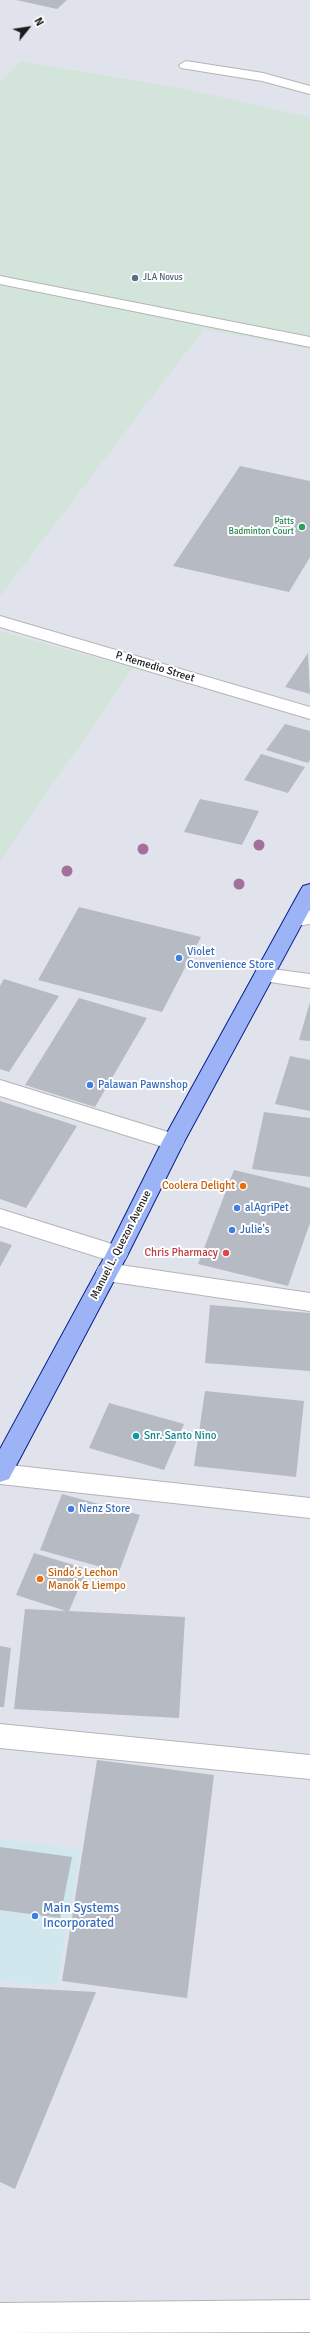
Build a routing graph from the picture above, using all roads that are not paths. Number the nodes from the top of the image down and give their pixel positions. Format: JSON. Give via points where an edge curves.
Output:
{"nodes":[{"id":1,"x":186,"y":65,"type":"dead end"},
{"id":2,"x":310,"y":90,"type":"edge"},
{"id":3,"x":0,"y":280,"type":"edge"},
{"id":4,"x":310,"y":342,"type":"edge"},
{"id":5,"x":0,"y":620,"type":"edge"},
{"id":6,"x":310,"y":713,"type":"edge"},
{"id":7,"x":310,"y":891,"type":"edge"},
{"id":8,"x":303,"y":918,"type":"edge"},
{"id":9,"x":264,"y":975,"type":"junction"},
{"id":10,"x":310,"y":981,"type":"edge"},
{"id":11,"x":0,"y":1088,"type":"edge"},
{"id":12,"x":173,"y":1142,"type":"junction"},
{"id":13,"x":0,"y":1217,"type":"edge"},
{"id":14,"x":112,"y":1263,"type":"junction"},
{"id":15,"x":310,"y":1302,"type":"edge"},
{"id":16,"x":0,"y":1473,"type":"edge"},
{"id":17,"x":310,"y":1508,"type":"edge"},
{"id":18,"x":0,"y":1736,"type":"edge"},
{"id":19,"x":310,"y":1768,"type":"edge"},
{"id":20,"x":310,"y":2316,"type":"edge"},
{"id":21,"x":0,"y":2318,"type":"edge"}],
"edges":[{"from":1,"to":2,"type":"street","via":[[263,78]]},
{"from":3,"to":4,"type":"street"},
{"from":5,"to":6,"type":"street","name":"P. Remedio Street"},
{"from":7,"to":8,"type":"main road","name":"Manuel L. Quezon Avenue"},
{"from":8,"to":9,"type":"main road","name":"Manuel L. Quezon Avenue"},
{"from":9,"to":10,"type":"street"},
{"from":9,"to":12,"type":"main road","name":"Manuel L. Quezon Avenue"},
{"from":11,"to":12,"type":"street"},
{"from":12,"to":14,"type":"main road","name":"Manuel L. Quezon Avenue"},
{"from":13,"to":14,"type":"street"},
{"from":14,"to":15,"type":"street"},
{"from":14,"to":16,"type":"main road","name":"Manuel L. Quezon Avenue"},
{"from":16,"to":17,"type":"street"},
{"from":18,"to":19,"type":"street"},
{"from":20,"to":21,"type":"street"}]}
